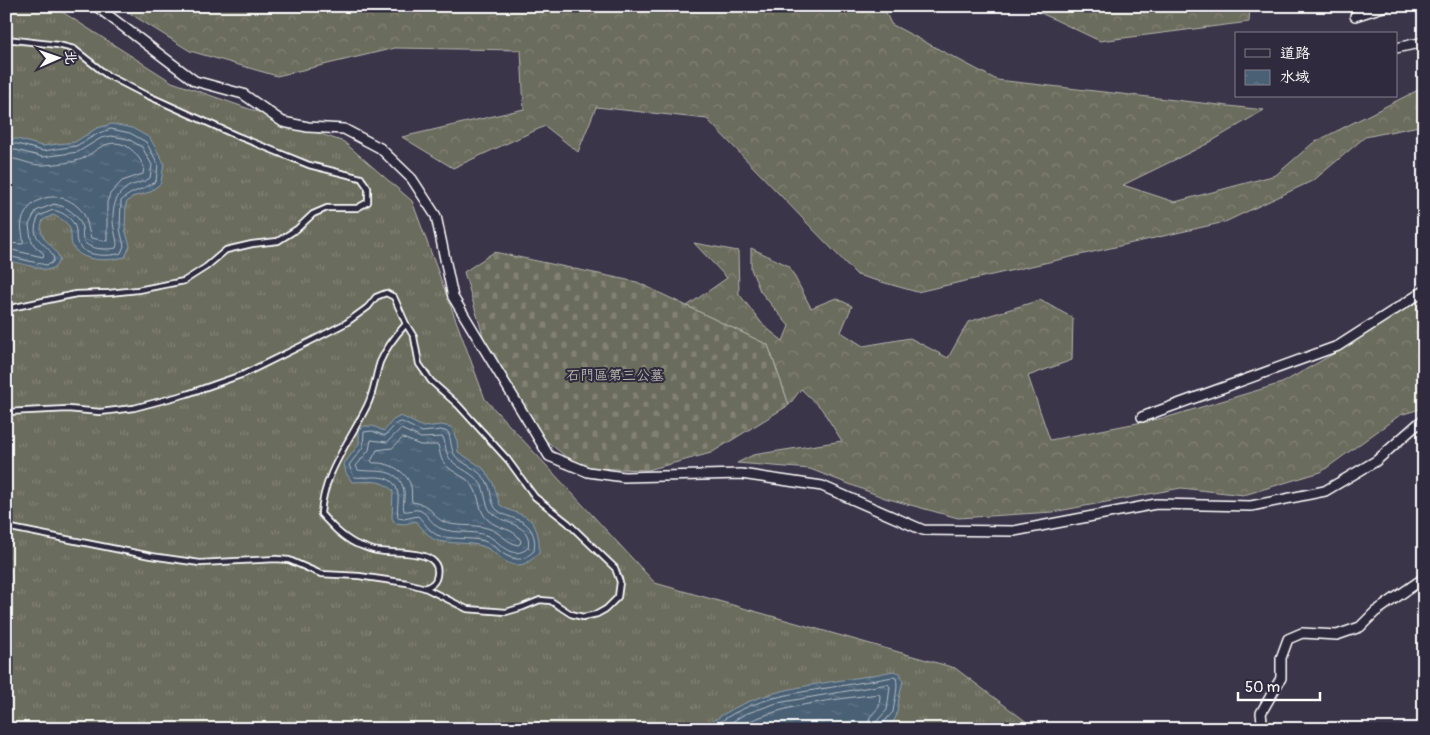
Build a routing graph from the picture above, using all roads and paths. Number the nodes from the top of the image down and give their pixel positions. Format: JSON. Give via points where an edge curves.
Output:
{"nodes":[{"id":1,"x":96,"y":6,"type":"edge"},
{"id":2,"x":1386,"y":6,"type":"edge"},
{"id":3,"x":1355,"y":16,"type":"dead end"},
{"id":4,"x":6,"y":39,"type":"edge"},
{"id":5,"x":1424,"y":42,"type":"edge"},
{"id":6,"x":1398,"y":48,"type":"edge"},
{"id":7,"x":1424,"y":291,"type":"edge"},
{"id":8,"x":6,"y":309,"type":"edge"},
{"id":9,"x":406,"y":324,"type":"junction"},
{"id":10,"x":6,"y":412,"type":"edge"},
{"id":11,"x":1142,"y":417,"type":"dead end"},
{"id":12,"x":1424,"y":422,"type":"edge"},
{"id":13,"x":6,"y":527,"type":"edge"},
{"id":14,"x":1424,"y":578,"type":"edge"},
{"id":15,"x":425,"y":588,"type":"junction"},
{"id":16,"x":1263,"y":729,"type":"edge"}],
"edges":[{"from":1,"to":12,"type":"street","via":[[195,81],[243,94],[283,122],[344,129],[380,148],[412,179],[436,216],[453,297],[549,456],[588,472],[624,477],[750,475],[822,486],[923,530],[1014,532],[1156,504],[1251,506],[1326,491],[1376,461],[1420,422]]},
{"from":2,"to":3,"type":"street"},
{"from":4,"to":8,"type":"lane","via":[[74,49],[107,75],[235,135],[309,166],[361,178],[368,188],[368,202],[357,208],[327,208],[313,214],[278,241],[226,250],[184,281],[138,290],[76,294]]},
{"from":5,"to":6,"type":"street"},
{"from":7,"to":11,"type":"street","via":[[1338,346]]},
{"from":9,"to":10,"type":"lane","via":[[394,297],[386,293],[376,297],[346,323],[311,341],[244,374],[187,394],[134,408],[100,412],[68,409]]},
{"from":9,"to":15,"type":"lane","via":[[380,362],[368,404],[329,478],[321,514],[335,530],[354,543],[376,551],[429,557],[436,563],[437,579]]},
{"from":9,"to":15,"type":"lane","via":[[414,337],[419,364],[431,381],[458,404],[508,460],[535,497],[615,568],[620,582],[618,597],[606,609],[584,617],[572,614],[551,601],[540,600],[506,612],[467,609]]},
{"from":13,"to":15,"type":"lane","via":[[200,563],[289,560],[321,574],[384,579]]},
{"from":14,"to":16,"type":"street","via":[[1360,626],[1337,635],[1302,633],[1288,639],[1281,658],[1281,678],[1261,713]]}]}
